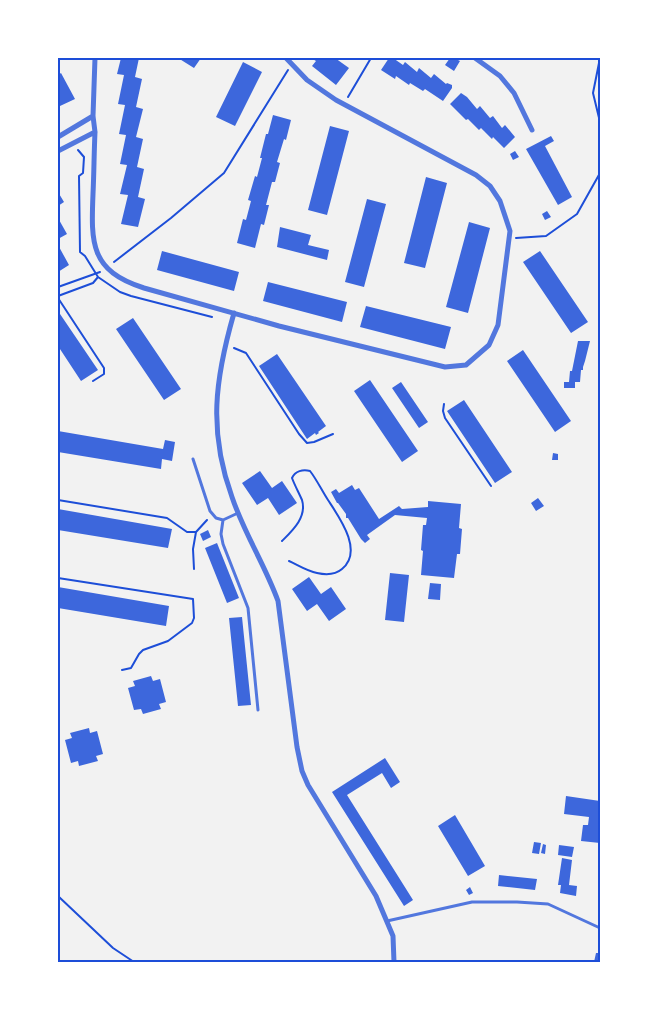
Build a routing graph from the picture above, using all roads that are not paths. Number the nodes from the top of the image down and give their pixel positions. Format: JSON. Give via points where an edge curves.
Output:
{"nodes":[{"id":1,"x":95,"y":58,"type":"edge"},
{"id":2,"x":286,"y":58,"type":"edge"},
{"id":3,"x":475,"y":58,"type":"edge"},
{"id":4,"x":93,"y":116,"type":"junction"},
{"id":5,"x":532,"y":130,"type":"dead end"},
{"id":6,"x":95,"y":132,"type":"junction"},
{"id":7,"x":58,"y":137,"type":"edge"},
{"id":8,"x":58,"y":151,"type":"edge"},
{"id":9,"x":234,"y":313,"type":"junction"},
{"id":10,"x":193,"y":459,"type":"dead end"},
{"id":11,"x":239,"y":513,"type":"junction"},
{"id":12,"x":223,"y":520,"type":"junction"},
{"id":13,"x":258,"y":710,"type":"dead end"},
{"id":14,"x":387,"y":921,"type":"junction"},
{"id":15,"x":600,"y":928,"type":"edge"},
{"id":16,"x":394,"y":962,"type":"edge"}],
"edges":[{"from":1,"to":4,"type":"street"},
{"from":2,"to":9,"type":"street","via":[[307,80],[344,105],[490,186],[500,202],[510,231],[498,326],[489,346],[466,365],[445,367]]},
{"from":3,"to":5,"type":"street","via":[[500,76],[514,93]]},
{"from":4,"to":6,"type":"street"},
{"from":4,"to":7,"type":"street"},
{"from":6,"to":8,"type":"street"},
{"from":6,"to":9,"type":"street","via":[[93,242],[106,268],[126,283]]},
{"from":9,"to":11,"type":"street","via":[[218,382],[216,419],[223,470]]},
{"from":10,"to":12,"type":"lane","via":[[210,511]]},
{"from":11,"to":12,"type":"lane"},
{"from":11,"to":14,"type":"street","via":[[278,601],[302,771],[376,896]]},
{"from":12,"to":13,"type":"lane","via":[[221,534],[248,608]]},
{"from":14,"to":15,"type":"lane","via":[[472,902],[517,902],[548,904]]},
{"from":14,"to":16,"type":"street","via":[[393,936]]}]}
